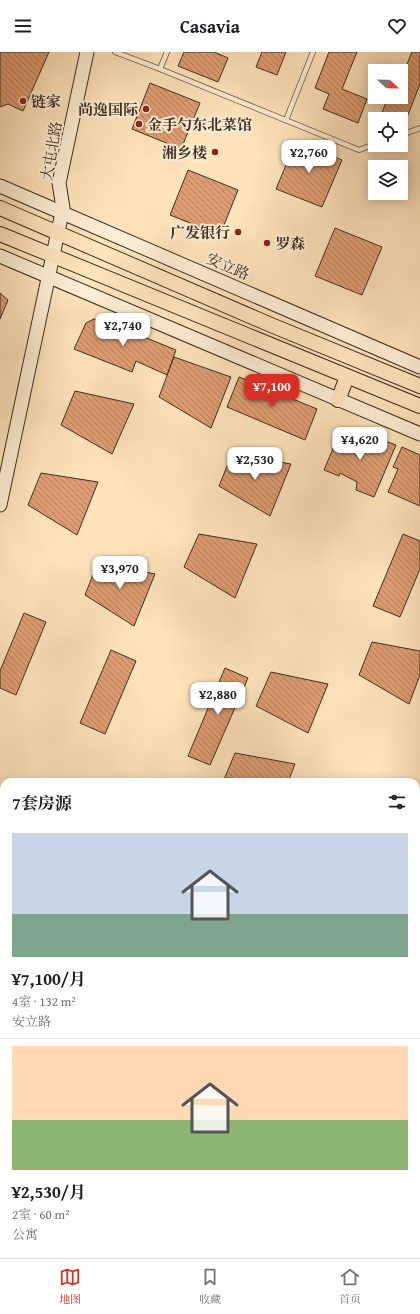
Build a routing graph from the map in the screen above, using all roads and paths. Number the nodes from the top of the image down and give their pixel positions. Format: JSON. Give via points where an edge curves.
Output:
{"nodes":[{"id":1,"x":87,"y":52,"type":"edge"},
{"id":2,"x":115,"y":52,"type":"edge"},
{"id":3,"x":167,"y":52,"type":"edge"},
{"id":4,"x":313,"y":52,"type":"edge"},
{"id":5,"x":160,"y":69,"type":"junction"},
{"id":6,"x":286,"y":120,"type":"junction"},
{"id":7,"x":420,"y":128,"type":"edge"},
{"id":8,"x":408,"y":132,"type":"edge"},
{"id":9,"x":368,"y":147,"type":"edge"},
{"id":10,"x":0,"y":186,"type":"edge"},
{"id":11,"x":0,"y":208,"type":"edge"},
{"id":12,"x":62,"y":213,"type":"junction"},
{"id":13,"x":58,"y":232,"type":"junction"},
{"id":14,"x":0,"y":234,"type":"edge"},
{"id":15,"x":0,"y":256,"type":"edge"},
{"id":16,"x":53,"y":256,"type":"junction"},
{"id":17,"x":48,"y":276,"type":"junction"},
{"id":18,"x":420,"y":367,"type":"edge"},
{"id":19,"x":347,"y":377,"type":"junction"},
{"id":20,"x":420,"y":386,"type":"edge"},
{"id":21,"x":338,"y":400,"type":"junction"},
{"id":22,"x":420,"y":406,"type":"edge"},
{"id":23,"x":420,"y":434,"type":"edge"},
{"id":24,"x":0,"y":505,"type":"edge"}],
"edges":[{"from":1,"to":12,"type":"street","name":"大屯北路","via":[[59,183]]},
{"from":2,"to":5,"type":"lane"},
{"from":3,"to":5,"type":"lane"},
{"from":4,"to":6,"type":"lane"},
{"from":5,"to":6,"type":"lane"},
{"from":6,"to":9,"type":"lane","via":[[359,150]]},
{"from":7,"to":8,"type":"lane"},
{"from":10,"to":12,"type":"street","name":"安立路"},
{"from":11,"to":13,"type":"main road"},
{"from":12,"to":13,"type":"street","name":"大屯北路"},
{"from":12,"to":18,"type":"street","name":"安立路"},
{"from":13,"to":16,"type":"street","name":"大屯北路"},
{"from":13,"to":20,"type":"main road","via":[[271,325]]},
{"from":14,"to":16,"type":"main road"},
{"from":15,"to":17,"type":"street"},
{"from":16,"to":17,"type":"street","name":"大屯北路"},
{"from":16,"to":19,"type":"main road"},
{"from":17,"to":21,"type":"street"},
{"from":17,"to":24,"type":"street"},
{"from":19,"to":21,"type":"main road"},
{"from":19,"to":22,"type":"main road"},
{"from":21,"to":23,"type":"street"}]}
